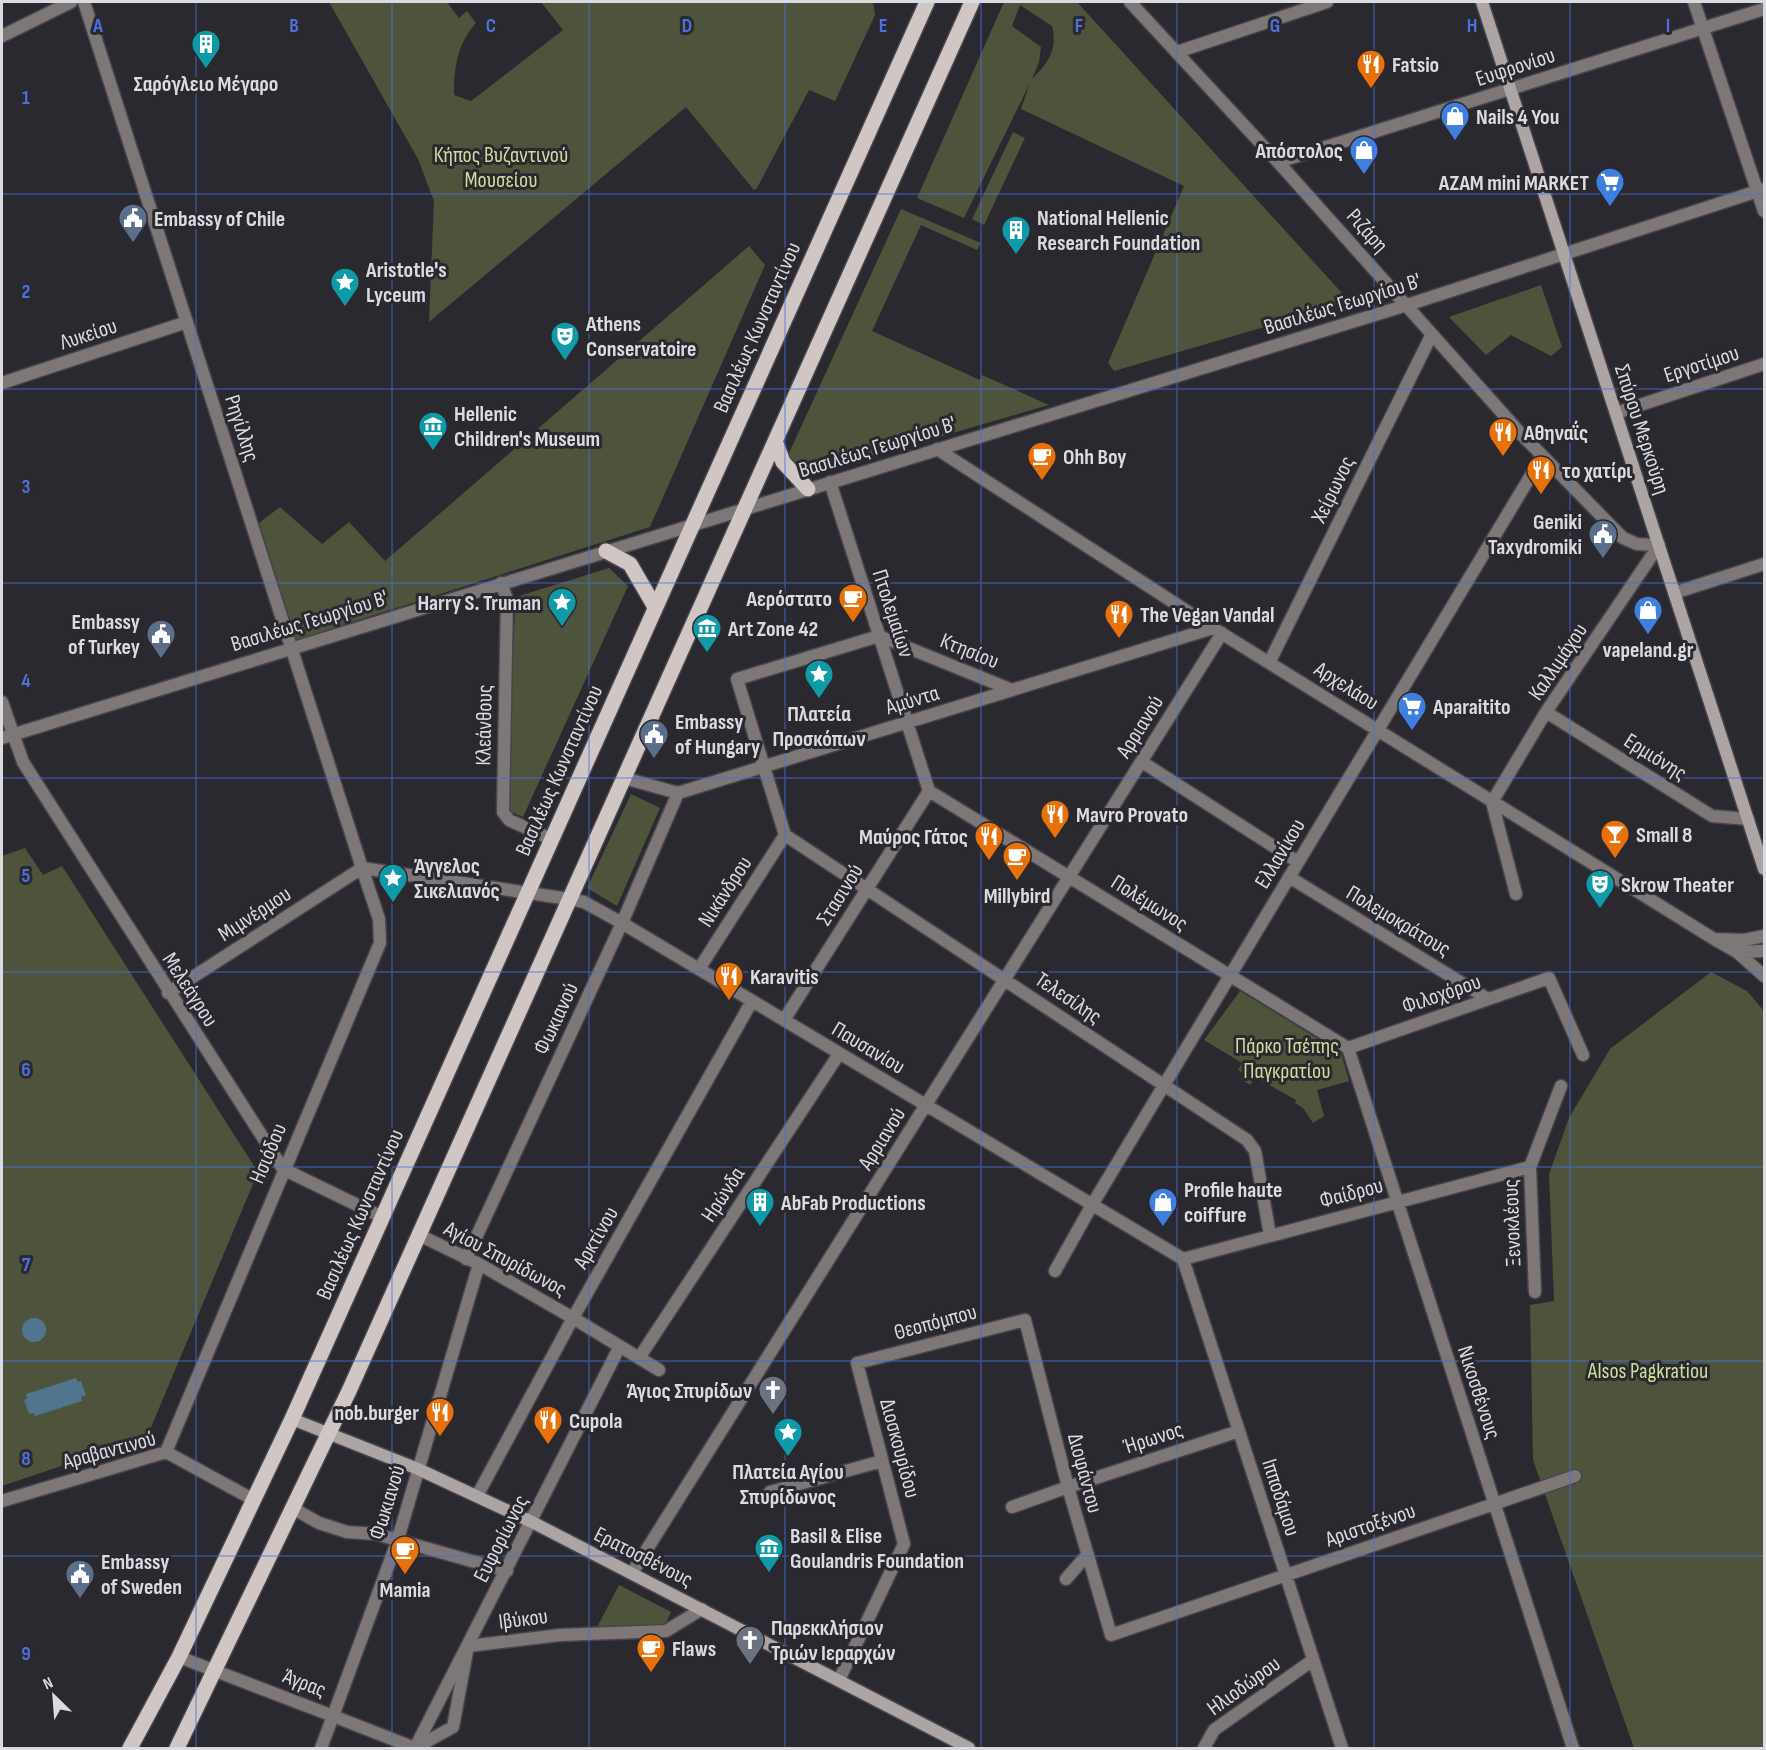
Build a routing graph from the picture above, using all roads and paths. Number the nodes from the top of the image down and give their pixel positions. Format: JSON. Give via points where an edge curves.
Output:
{"nodes":[{"id":1,"x":71,"y":2,"type":"edge"},
{"id":2,"x":84,"y":2,"type":"edge"},
{"id":3,"x":927,"y":2,"type":"edge"},
{"id":4,"x":972,"y":2,"type":"edge"},
{"id":5,"x":1130,"y":2,"type":"edge"},
{"id":6,"x":1327,"y":2,"type":"edge"},
{"id":7,"x":1482,"y":2,"type":"edge"},
{"id":8,"x":1694,"y":2,"type":"edge"},
{"id":9,"x":1764,"y":9,"type":"edge"},
{"id":10,"x":1703,"y":28,"type":"junction"},
{"id":11,"x":2,"y":36,"type":"edge"},
{"id":12,"x":1177,"y":52,"type":"junction"},
{"id":13,"x":1510,"y":89,"type":"junction"},
{"id":14,"x":1278,"y":162,"type":"junction"},
{"id":15,"x":1761,"y":190,"type":"edge"},
{"id":16,"x":1764,"y":211,"type":"edge"},
{"id":17,"x":1564,"y":255,"type":"junction"},
{"id":18,"x":1407,"y":305,"type":"junction"},
{"id":19,"x":187,"y":322,"type":"junction"},
{"id":20,"x":1431,"y":336,"type":"junction"},
{"id":21,"x":1764,"y":364,"type":"edge"},
{"id":22,"x":2,"y":383,"type":"edge"},
{"id":23,"x":1616,"y":413,"type":"junction"},
{"id":24,"x":775,"y":441,"type":"junction"},
{"id":25,"x":938,"y":449,"type":"junction"},
{"id":26,"x":1542,"y":457,"type":"junction"},
{"id":27,"x":830,"y":482,"type":"junction"},
{"id":28,"x":808,"y":489,"type":"junction"},
{"id":29,"x":746,"y":508,"type":"junction"},
{"id":30,"x":694,"y":524,"type":"junction"},
{"id":31,"x":1659,"y":545,"type":"junction"},
{"id":32,"x":606,"y":551,"type":"junction"},
{"id":33,"x":1764,"y":564,"type":"edge"},
{"id":34,"x":501,"y":583,"type":"junction"},
{"id":35,"x":1674,"y":593,"type":"junction"},
{"id":36,"x":655,"y":607,"type":"junction"},
{"id":37,"x":1218,"y":631,"type":"junction"},
{"id":38,"x":879,"y":636,"type":"junction"},
{"id":39,"x":292,"y":647,"type":"junction"},
{"id":40,"x":1270,"y":661,"type":"junction"},
{"id":41,"x":1012,"y":690,"type":"junction"},
{"id":42,"x":2,"y":702,"type":"edge"},
{"id":43,"x":1546,"y":712,"type":"junction"},
{"id":44,"x":907,"y":722,"type":"junction"},
{"id":45,"x":1378,"y":729,"type":"junction"},
{"id":46,"x":7,"y":737,"type":"edge"},
{"id":47,"x":1142,"y":762,"type":"junction"},
{"id":48,"x":764,"y":766,"type":"junction"},
{"id":49,"x":624,"y":778,"type":"junction"},
{"id":50,"x":929,"y":790,"type":"junction"},
{"id":51,"x":678,"y":793,"type":"junction"},
{"id":52,"x":1492,"y":802,"type":"junction"},
{"id":53,"x":1748,"y":819,"type":"junction"},
{"id":54,"x":785,"y":835,"type":"junction"},
{"id":55,"x":551,"y":839,"type":"junction"},
{"id":56,"x":1298,"y":862,"type":"junction"},
{"id":57,"x":362,"y":868,"type":"junction"},
{"id":58,"x":1764,"y":869,"type":"edge"},
{"id":59,"x":1070,"y":877,"type":"junction"},
{"id":60,"x":1289,"y":877,"type":"junction"},
{"id":61,"x":867,"y":888,"type":"junction"},
{"id":62,"x":527,"y":893,"type":"junction"},
{"id":63,"x":1516,"y":894,"type":"dead end"},
{"id":64,"x":569,"y":899,"type":"junction"},
{"id":65,"x":622,"y":923,"type":"junction"},
{"id":66,"x":1764,"y":936,"type":"edge"},
{"id":67,"x":1714,"y":939,"type":"junction"},
{"id":68,"x":1764,"y":951,"type":"edge"},
{"id":69,"x":1737,"y":952,"type":"junction"},
{"id":70,"x":699,"y":969,"type":"junction"},
{"id":71,"x":1230,"y":976,"type":"junction"},
{"id":72,"x":1764,"y":976,"type":"edge"},
{"id":73,"x":1005,"y":979,"type":"junction"},
{"id":74,"x":168,"y":993,"type":"junction"},
{"id":75,"x":1488,"y":999,"type":"junction"},
{"id":76,"x":752,"y":1001,"type":"junction"},
{"id":77,"x":783,"y":1020,"type":"junction"},
{"id":78,"x":1348,"y":1048,"type":"junction"},
{"id":79,"x":840,"y":1054,"type":"junction"},
{"id":80,"x":1583,"y":1055,"type":"dead end"},
{"id":81,"x":1561,"y":1086,"type":"dead end"},
{"id":82,"x":1163,"y":1087,"type":"junction"},
{"id":83,"x":926,"y":1106,"type":"junction"},
{"id":84,"x":1530,"y":1167,"type":"junction"},
{"id":85,"x":283,"y":1169,"type":"junction"},
{"id":86,"x":1397,"y":1202,"type":"junction"},
{"id":87,"x":1092,"y":1205,"type":"junction"},
{"id":88,"x":382,"y":1216,"type":"junction"},
{"id":89,"x":419,"y":1235,"type":"junction"},
{"id":90,"x":1270,"y":1235,"type":"junction"},
{"id":91,"x":466,"y":1259,"type":"junction"},
{"id":92,"x":1183,"y":1259,"type":"junction"},
{"id":93,"x":479,"y":1264,"type":"junction"},
{"id":94,"x":1055,"y":1271,"type":"dead end"},
{"id":95,"x":1535,"y":1292,"type":"dead end"},
{"id":96,"x":573,"y":1317,"type":"junction"},
{"id":97,"x":1025,"y":1320,"type":"joint"},
{"id":98,"x":620,"y":1346,"type":"junction"},
{"id":99,"x":639,"y":1358,"type":"junction"},
{"id":100,"x":857,"y":1364,"type":"joint"},
{"id":101,"x":659,"y":1370,"type":"dead end"},
{"id":102,"x":292,"y":1419,"type":"junction"},
{"id":103,"x":1239,"y":1431,"type":"junction"},
{"id":104,"x":329,"y":1433,"type":"junction"},
{"id":105,"x":166,"y":1452,"type":"junction"},
{"id":106,"x":882,"y":1461,"type":"junction"},
{"id":107,"x":418,"y":1469,"type":"junction"},
{"id":108,"x":1575,"y":1476,"type":"dead end"},
{"id":109,"x":1068,"y":1487,"type":"junction"},
{"id":110,"x":770,"y":1492,"type":"dead end"},
{"id":111,"x":477,"y":1496,"type":"junction"},
{"id":112,"x":254,"y":1500,"type":"junction"},
{"id":113,"x":2,"y":1501,"type":"edge"},
{"id":114,"x":1494,"y":1504,"type":"junction"},
{"id":115,"x":1012,"y":1507,"type":"dead end"},
{"id":116,"x":294,"y":1509,"type":"junction"},
{"id":117,"x":532,"y":1522,"type":"junction"},
{"id":118,"x":397,"y":1542,"type":"junction"},
{"id":119,"x":1087,"y":1556,"type":"junction"},
{"id":120,"x":507,"y":1571,"type":"junction"},
{"id":121,"x":633,"y":1573,"type":"junction"},
{"id":122,"x":1285,"y":1575,"type":"junction"},
{"id":123,"x":1066,"y":1579,"type":"dead end"},
{"id":124,"x":702,"y":1609,"type":"junction"},
{"id":125,"x":1111,"y":1635,"type":"joint"},
{"id":126,"x":468,"y":1646,"type":"junction"},
{"id":127,"x":179,"y":1657,"type":"junction"},
{"id":128,"x":1313,"y":1660,"type":"junction"},
{"id":129,"x":213,"y":1670,"type":"junction"},
{"id":130,"x":839,"y":1680,"type":"junction"},
{"id":131,"x":333,"y":1716,"type":"junction"},
{"id":132,"x":130,"y":1749,"type":"edge"},
{"id":133,"x":177,"y":1749,"type":"edge"},
{"id":134,"x":321,"y":1749,"type":"edge"},
{"id":135,"x":415,"y":1749,"type":"edge"},
{"id":136,"x":969,"y":1749,"type":"edge"},
{"id":137,"x":1204,"y":1749,"type":"edge"},
{"id":138,"x":1342,"y":1749,"type":"edge"},
{"id":139,"x":1573,"y":1749,"type":"edge"}],
"edges":[{"from":1,"to":11,"type":"street"},
{"from":2,"to":19,"type":"street","name":"Ρηγίλλης"},
{"from":3,"to":30,"type":"main road","name":"Βασιλέως Κωνσταντίνου"},
{"from":4,"to":24,"type":"main road"},
{"from":5,"to":12,"type":"street","name":"Ριζάρη"},
{"from":6,"to":12,"type":"street"},
{"from":7,"to":13,"type":"main road","name":"Σπύρου Μερκούρη"},
{"from":8,"to":10,"type":"street"},
{"from":9,"to":10,"type":"street","name":"Ευφρονίου"},
{"from":10,"to":13,"type":"street","name":"Ευφρονίου"},
{"from":10,"to":15,"type":"street"},
{"from":12,"to":14,"type":"street","name":"Ριζάρη"},
{"from":13,"to":14,"type":"street","name":"Ευφρονίου"},
{"from":13,"to":17,"type":"main road","name":"Σπύρου Μερκούρη"},
{"from":14,"to":18,"type":"street","name":"Ριζάρη"},
{"from":15,"to":16,"type":"street"},
{"from":15,"to":17,"type":"street","name":"Βασιλέως Γεωργίου Β'"},
{"from":17,"to":18,"type":"street","name":"Βασιλέως Γεωργίου Β'"},
{"from":17,"to":23,"type":"main road","name":"Σπύρου Μερκούρη"},
{"from":18,"to":20,"type":"street","name":"Ριζάρη"},
{"from":18,"to":25,"type":"street","name":"Βασιλέως Γεωργίου Β'"},
{"from":19,"to":22,"type":"street","name":"Λυκείου"},
{"from":19,"to":39,"type":"street","name":"Ρηγίλλης"},
{"from":20,"to":26,"type":"street","name":"Ριζάρη"},
{"from":20,"to":40,"type":"street","name":"Χείρωνος"},
{"from":21,"to":23,"type":"street","name":"Εργοτίμου"},
{"from":23,"to":31,"type":"main road","name":"Σπύρου Μερκούρη"},
{"from":24,"to":28,"type":"main road","via":[[783,462]]},
{"from":24,"to":29,"type":"main road"},
{"from":25,"to":27,"type":"street","name":"Βασιλέως Γεωργίου Β'"},
{"from":25,"to":37,"type":"street","name":"Αρχελάου"},
{"from":26,"to":31,"type":"street","name":"Ριζάρη","via":[[1623,538],[1637,544]]},
{"from":26,"to":45,"type":"street","name":"Ελλανίκου"},
{"from":27,"to":28,"type":"street","name":"Βασιλέως Γεωργίου Β'"},
{"from":27,"to":38,"type":"street","name":"Πτολεμαίων"},
{"from":28,"to":29,"type":"street","name":"Βασιλέως Γεωργίου Β'"},
{"from":29,"to":30,"type":"street","name":"Βασιλέως Γεωργίου Β'"},
{"from":29,"to":49,"type":"main road"},
{"from":30,"to":32,"type":"street","name":"Βασιλέως Γεωργίου Β'"},
{"from":30,"to":36,"type":"main road","name":"Βασιλέως Κωνσταντίνου"},
{"from":31,"to":35,"type":"main road","name":"Σπύρου Μερκούρη"},
{"from":31,"to":43,"type":"street","name":"Καλλιμάχου"},
{"from":32,"to":34,"type":"street","name":"Βασιλέως Γεωργίου Β'"},
{"from":32,"to":36,"type":"main road","via":[[630,564]]},
{"from":33,"to":35,"type":"street"},
{"from":34,"to":39,"type":"street","name":"Βασιλέως Γεωργίου Β'"},
{"from":34,"to":55,"type":"street","name":"Κλεάνθους","via":[[507,599],[503,812],[509,820]]},
{"from":35,"to":53,"type":"main road","name":"Σπύρου Μερκούρη"},
{"from":36,"to":55,"type":"main road","name":"Βασιλέως Κωνσταντίνου"},
{"from":37,"to":40,"type":"street","name":"Αρχελάου"},
{"from":37,"to":41,"type":"street","name":"Αμύντα"},
{"from":37,"to":47,"type":"street","name":"Αρριανού"},
{"from":38,"to":41,"type":"street","name":"Κτησίου"},
{"from":38,"to":44,"type":"street","name":"Πτολεμαίων"},
{"from":38,"to":48,"type":"street","via":[[737,680]]},
{"from":39,"to":46,"type":"street","name":"Βασιλέως Γεωργίου Β'"},
{"from":39,"to":57,"type":"street","name":"Ρηγίλλης"},
{"from":40,"to":45,"type":"street","name":"Αρχελάου"},
{"from":41,"to":44,"type":"street","name":"Αμύντα"},
{"from":42,"to":46,"type":"street","name":"Μελεάγρου"},
{"from":43,"to":52,"type":"street","name":"Καλλιμάχου"},
{"from":43,"to":53,"type":"street","name":"Ερμιόνης","via":[[1712,816]]},
{"from":44,"to":48,"type":"street","name":"Αμύντα"},
{"from":44,"to":50,"type":"street","name":"Πτολεμαίων"},
{"from":45,"to":52,"type":"street","name":"Αρχελάου"},
{"from":45,"to":56,"type":"street","name":"Ελλανίκου"},
{"from":46,"to":74,"type":"street","name":"Μελεάγρου"},
{"from":47,"to":56,"type":"street"},
{"from":47,"to":59,"type":"street","name":"Αρριανού"},
{"from":48,"to":51,"type":"street","name":"Αμύντα"},
{"from":48,"to":54,"type":"street"},
{"from":49,"to":51,"type":"street"},
{"from":49,"to":64,"type":"main road"},
{"from":50,"to":59,"type":"street","name":"Πολέμωνος"},
{"from":50,"to":61,"type":"street","name":"Στασινού"},
{"from":51,"to":65,"type":"street","name":"Φωκιανού"},
{"from":52,"to":63,"type":"street"},
{"from":52,"to":67,"type":"street","name":"Αρχελάου"},
{"from":53,"to":58,"type":"main road","name":"Σπύρου Μερκούρη"},
{"from":54,"to":61,"type":"street","name":"Τελεσίλης"},
{"from":54,"to":70,"type":"street","name":"Νικάνδρου"},
{"from":55,"to":62,"type":"main road","name":"Βασιλέως Κωνσταντίνου"},
{"from":56,"to":60,"type":"street","name":"Ελλανίκου"},
{"from":57,"to":62,"type":"street","name":"Παυσανίου"},
{"from":57,"to":74,"type":"street","name":"Μιμνέρμου"},
{"from":57,"to":85,"type":"street","name":"Ησιόδου","via":[[381,925],[380,943]]},
{"from":59,"to":71,"type":"street","name":"Πολέμωνος"},
{"from":59,"to":73,"type":"street","name":"Αρριανού"},
{"from":60,"to":71,"type":"street","name":"Ελλανίκου"},
{"from":60,"to":75,"type":"street","name":"Πολεμοκράτους"},
{"from":61,"to":73,"type":"street","name":"Τελεσίλης"},
{"from":61,"to":77,"type":"street","name":"Στασινού"},
{"from":62,"to":64,"type":"street","name":"Παυσανίου"},
{"from":62,"to":88,"type":"main road","name":"Βασιλέως Κωνσταντίνου"},
{"from":64,"to":65,"type":"street","name":"Παυσανίου","via":[[584,902]]},
{"from":64,"to":89,"type":"main road"},
{"from":65,"to":70,"type":"street","name":"Παυσανίου"},
{"from":65,"to":91,"type":"street","name":"Φωκιανού"},
{"from":66,"to":67,"type":"street"},
{"from":67,"to":69,"type":"street","name":"Αρχελάου"},
{"from":68,"to":69,"type":"street"},
{"from":69,"to":72,"type":"street","name":"Αρχελάου"},
{"from":70,"to":76,"type":"street","name":"Παυσανίου"},
{"from":71,"to":78,"type":"street","name":"Πολέμωνος"},
{"from":71,"to":82,"type":"street","name":"Ελλανίκου"},
{"from":73,"to":82,"type":"street","name":"Τελεσίλης"},
{"from":73,"to":83,"type":"street","name":"Αρριανού"},
{"from":74,"to":85,"type":"street","name":"Μελεάγρου"},
{"from":75,"to":78,"type":"street","name":"Φιλοχόρου"},
{"from":75,"to":80,"type":"street","name":"Φιλοχόρου","via":[[1549,978]]},
{"from":76,"to":77,"type":"street","name":"Παυσανίου"},
{"from":76,"to":96,"type":"street","name":"Αρκτίνου"},
{"from":77,"to":79,"type":"street","name":"Παυσανίου"},
{"from":78,"to":86,"type":"street","name":"Νικοσθένους"},
{"from":79,"to":83,"type":"street","name":"Παυσανίου"},
{"from":79,"to":99,"type":"street","name":"Ηρώνδα"},
{"from":81,"to":84,"type":"street","name":"Ξενοκλέους"},
{"from":82,"to":87,"type":"street","name":"Ελλανίκου"},
{"from":82,"to":90,"type":"street","name":"Τελεσίλης","via":[[1247,1140],[1255,1151]]},
{"from":83,"to":87,"type":"street","name":"Παυσανίου"},
{"from":83,"to":121,"type":"street","name":"Αρριανού"},
{"from":84,"to":86,"type":"street","name":"Φαίδρου"},
{"from":84,"to":95,"type":"street","name":"Ξενοκλέους"},
{"from":85,"to":88,"type":"street"},
{"from":85,"to":105,"type":"street","name":"Ησιόδου"},
{"from":86,"to":90,"type":"street","name":"Φαίδρου"},
{"from":86,"to":114,"type":"street","name":"Νικοσθένους"},
{"from":87,"to":92,"type":"street","name":"Παυσανίου"},
{"from":87,"to":94,"type":"street","name":"Ελλανίκου"},
{"from":88,"to":102,"type":"main road","name":"Βασιλέως Κωνσταντίνου"},
{"from":89,"to":91,"type":"street","name":"Αγίου Σπυρίδωνος"},
{"from":89,"to":104,"type":"main road"},
{"from":90,"to":92,"type":"street","name":"Φαίδρου"},
{"from":91,"to":93,"type":"street","name":"Αγίου Σπυρίδωνος"},
{"from":92,"to":103,"type":"street","name":"Ιπποδάμου"},
{"from":93,"to":96,"type":"street","name":"Αγίου Σπυρίδωνος"},
{"from":93,"to":107,"type":"street","name":"Φωκιανού"},
{"from":96,"to":98,"type":"street","name":"Αγίου Σπυρίδωνος"},
{"from":96,"to":111,"type":"street","name":"Αρκτίνου"},
{"from":97,"to":100,"type":"street","name":"Θεοπόμπου"},
{"from":97,"to":109,"type":"street","name":"Διοφάντου"},
{"from":98,"to":99,"type":"street","name":"Αγίου Σπυρίδωνος"},
{"from":98,"to":117,"type":"street","name":"Ευφορίωνος"},
{"from":99,"to":101,"type":"street","name":"Αγίου Σπυρίδωνος"},
{"from":100,"to":106,"type":"street","name":"Διοσκουρίδου"},
{"from":102,"to":104,"type":"main road","name":"Ερατοσθένους"},
{"from":102,"to":112,"type":"main road","name":"Βασιλέως Κωνσταντίνου"},
{"from":103,"to":109,"type":"street","name":"Ήρωνος"},
{"from":103,"to":122,"type":"street","name":"Ιπποδάμου"},
{"from":104,"to":107,"type":"main road","name":"Ερατοσθένους"},
{"from":104,"to":116,"type":"main road"},
{"from":105,"to":112,"type":"street","name":"Αραβαντινού"},
{"from":105,"to":113,"type":"street","name":"Αραβαντινού"},
{"from":106,"to":110,"type":"street"},
{"from":106,"to":130,"type":"street","name":"Διοσκουρίδου","via":[[904,1544]]},
{"from":107,"to":111,"type":"main road","name":"Ερατοσθένους"},
{"from":107,"to":118,"type":"street","name":"Φωκιανού"},
{"from":108,"to":114,"type":"street","name":"Αριστοξένου"},
{"from":109,"to":115,"type":"street","name":"Ήρωνος"},
{"from":109,"to":119,"type":"street","name":"Διοφάντου"},
{"from":111,"to":117,"type":"main road","name":"Ερατοσθένους"},
{"from":112,"to":127,"type":"main road","name":"Βασιλέως Κωνσταντίνου"},
{"from":114,"to":122,"type":"street","name":"Αριστοξένου"},
{"from":114,"to":139,"type":"street","name":"Νικοσθένους"},
{"from":116,"to":118,"type":"street","via":[[347,1532],[376,1534]]},
{"from":116,"to":129,"type":"main road"},
{"from":117,"to":120,"type":"street","name":"Ευφορίωνος"},
{"from":117,"to":121,"type":"main road","name":"Ερατοσθένους"},
{"from":118,"to":120,"type":"street"},
{"from":118,"to":131,"type":"street","name":"Φωκιανού"},
{"from":119,"to":123,"type":"street"},
{"from":119,"to":125,"type":"street","name":"Διοφάντου"},
{"from":120,"to":126,"type":"street","name":"Ευφορίωνος"},
{"from":121,"to":124,"type":"main road","name":"Ερατοσθένους"},
{"from":122,"to":125,"type":"street","name":"Αριστοξένου"},
{"from":122,"to":128,"type":"street","name":"Ιπποδάμου"},
{"from":124,"to":126,"type":"street","name":"Ιβύκου","via":[[666,1631],[560,1635]]},
{"from":124,"to":130,"type":"main road","name":"Ερατοσθένους"},
{"from":126,"to":135,"type":"street","name":"Ευφορίωνος"},
{"from":126,"to":135,"type":"street","via":[[453,1727]]},
{"from":127,"to":129,"type":"street","name":"Άγρας"},
{"from":127,"to":132,"type":"main road","name":"Βασιλέως Κωνσταντίνου"},
{"from":128,"to":137,"type":"street","name":"Ηλιοδώρου","via":[[1214,1730]]},
{"from":128,"to":138,"type":"street","name":"Ιπποδάμου"},
{"from":129,"to":131,"type":"street","name":"Άγρας"},
{"from":129,"to":133,"type":"main road"},
{"from":130,"to":136,"type":"main road","name":"Ερατοσθένους"},
{"from":131,"to":134,"type":"street","name":"Φωκιανού"},
{"from":131,"to":135,"type":"street","name":"Άγρας"}]}
